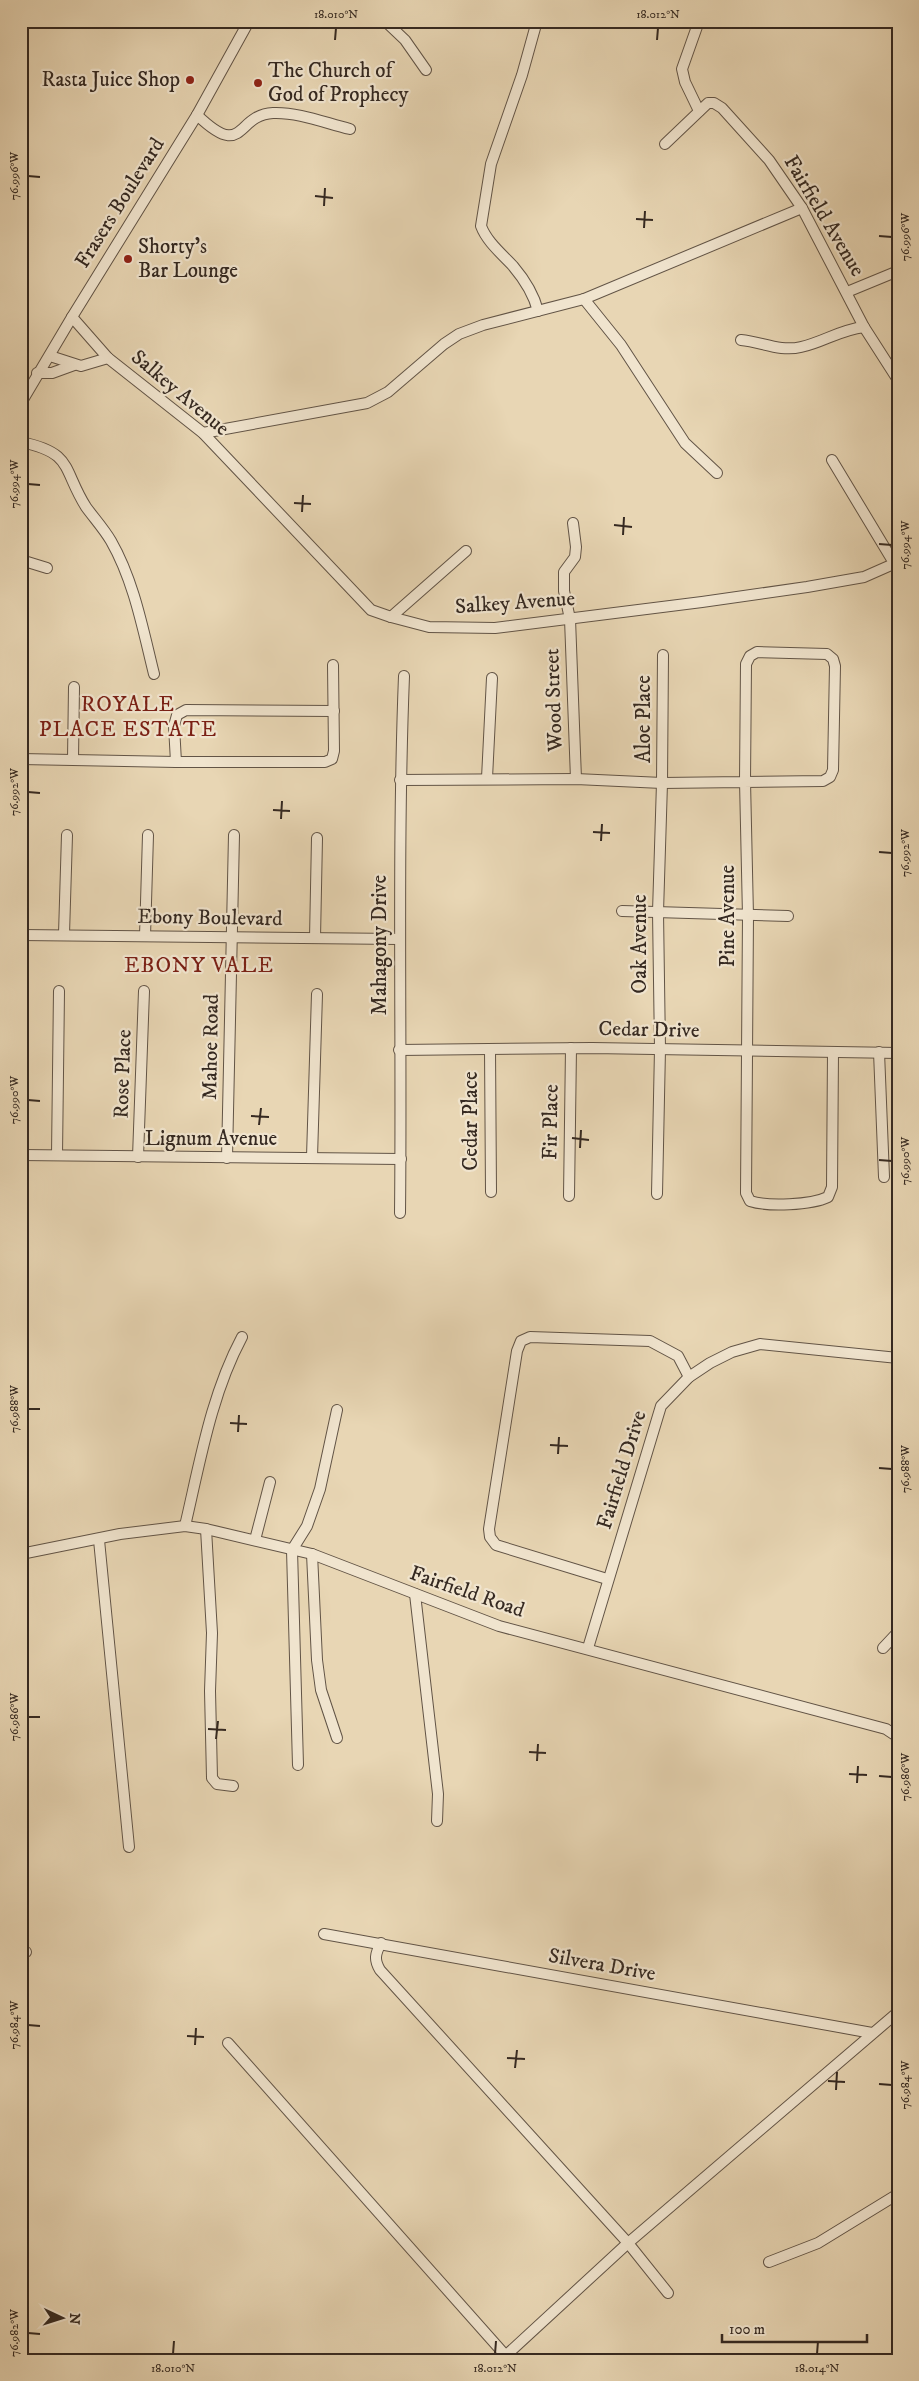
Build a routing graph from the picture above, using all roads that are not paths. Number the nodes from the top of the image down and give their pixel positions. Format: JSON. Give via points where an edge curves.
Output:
{"nodes":[{"id":1,"x":249,"y":21,"type":"edge"},
{"id":2,"x":385,"y":21,"type":"edge"},
{"id":3,"x":537,"y":21,"type":"edge"},
{"id":4,"x":699,"y":21,"type":"edge"},
{"id":5,"x":426,"y":70,"type":"dead end"},
{"id":6,"x":699,"y":111,"type":"junction"},
{"id":7,"x":197,"y":115,"type":"junction"},
{"id":8,"x":350,"y":129,"type":"dead end"},
{"id":9,"x":665,"y":144,"type":"dead end"},
{"id":10,"x":802,"y":208,"type":"junction"},
{"id":11,"x":898,"y":271,"type":"edge"},
{"id":12,"x":847,"y":292,"type":"junction"},
{"id":13,"x":584,"y":299,"type":"junction"},
{"id":14,"x":538,"y":311,"type":"junction"},
{"id":15,"x":72,"y":317,"type":"junction"},
{"id":16,"x":864,"y":327,"type":"junction"},
{"id":17,"x":741,"y":340,"type":"dead end"},
{"id":18,"x":50,"y":356,"type":"junction"},
{"id":19,"x":108,"y":358,"type":"junction"},
{"id":20,"x":74,"y":365,"type":"junction"},
{"id":21,"x":37,"y":373,"type":"junction"},
{"id":22,"x":898,"y":380,"type":"edge"},
{"id":23,"x":21,"y":403,"type":"edge"},
{"id":24,"x":203,"y":433,"type":"junction"},
{"id":25,"x":21,"y":442,"type":"edge"},
{"id":26,"x":832,"y":460,"type":"dead end"},
{"id":27,"x":717,"y":473,"type":"dead end"},
{"id":28,"x":573,"y":523,"type":"dead end"},
{"id":29,"x":466,"y":551,"type":"dead end"},
{"id":30,"x":21,"y":560,"type":"edge"},
{"id":31,"x":896,"y":563,"type":"edge"},
{"id":32,"x":47,"y":568,"type":"dead end"},
{"id":33,"x":391,"y":617,"type":"junction"},
{"id":34,"x":570,"y":619,"type":"junction"},
{"id":35,"x":663,"y":655,"type":"dead end"},
{"id":36,"x":334,"y":665,"type":"dead end"},
{"id":37,"x":23,"y":673,"type":"dead end"},
{"id":38,"x":154,"y":674,"type":"dead end"},
{"id":39,"x":404,"y":676,"type":"dead end"},
{"id":40,"x":492,"y":678,"type":"dead end"},
{"id":41,"x":74,"y":687,"type":"dead end"},
{"id":42,"x":334,"y":711,"type":"junction"},
{"id":43,"x":22,"y":759,"type":"edge"},
{"id":44,"x":73,"y":759,"type":"junction"},
{"id":45,"x":176,"y":762,"type":"junction"},
{"id":46,"x":487,"y":778,"type":"junction"},
{"id":47,"x":576,"y":779,"type":"junction"},
{"id":48,"x":400,"y":780,"type":"junction"},
{"id":49,"x":745,"y":781,"type":"junction"},
{"id":50,"x":662,"y":784,"type":"junction"},
{"id":51,"x":67,"y":835,"type":"dead end"},
{"id":52,"x":234,"y":835,"type":"dead end"},
{"id":53,"x":148,"y":836,"type":"dead end"},
{"id":54,"x":317,"y":838,"type":"dead end"},
{"id":55,"x":622,"y":911,"type":"dead end"},
{"id":56,"x":658,"y":912,"type":"junction"},
{"id":57,"x":748,"y":916,"type":"junction"},
{"id":58,"x":788,"y":916,"type":"dead end"},
{"id":59,"x":64,"y":934,"type":"junction"},
{"id":60,"x":21,"y":935,"type":"edge"},
{"id":61,"x":145,"y":936,"type":"junction"},
{"id":62,"x":232,"y":937,"type":"junction"},
{"id":63,"x":315,"y":938,"type":"junction"},
{"id":64,"x":398,"y":939,"type":"junction"},
{"id":65,"x":144,"y":991,"type":"dead end"},
{"id":66,"x":59,"y":992,"type":"dead end"},
{"id":67,"x":317,"y":994,"type":"dead end"},
{"id":68,"x":571,"y":1048,"type":"junction"},
{"id":69,"x":490,"y":1049,"type":"junction"},
{"id":70,"x":660,"y":1049,"type":"junction"},
{"id":71,"x":399,"y":1050,"type":"junction"},
{"id":72,"x":746,"y":1050,"type":"junction"},
{"id":73,"x":834,"y":1052,"type":"junction"},
{"id":74,"x":879,"y":1052,"type":"junction"},
{"id":75,"x":898,"y":1053,"type":"edge"},
{"id":76,"x":21,"y":1155,"type":"edge"},
{"id":77,"x":57,"y":1156,"type":"junction"},
{"id":78,"x":138,"y":1157,"type":"junction"},
{"id":79,"x":227,"y":1158,"type":"junction"},
{"id":80,"x":312,"y":1158,"type":"junction"},
{"id":81,"x":401,"y":1159,"type":"junction"},
{"id":82,"x":884,"y":1177,"type":"dead end"},
{"id":83,"x":491,"y":1192,"type":"dead end"},
{"id":84,"x":657,"y":1194,"type":"dead end"},
{"id":85,"x":569,"y":1196,"type":"dead end"},
{"id":86,"x":400,"y":1213,"type":"dead end"},
{"id":87,"x":242,"y":1337,"type":"dead end"},
{"id":88,"x":898,"y":1358,"type":"edge"},
{"id":89,"x":689,"y":1378,"type":"junction"},
{"id":90,"x":337,"y":1410,"type":"dead end"},
{"id":91,"x":270,"y":1482,"type":"dead end"},
{"id":92,"x":185,"y":1526,"type":"junction"},
{"id":93,"x":206,"y":1528,"type":"junction"},
{"id":94,"x":99,"y":1540,"type":"junction"},
{"id":95,"x":255,"y":1540,"type":"junction"},
{"id":96,"x":292,"y":1550,"type":"junction"},
{"id":97,"x":21,"y":1554,"type":"edge"},
{"id":98,"x":312,"y":1554,"type":"junction"},
{"id":99,"x":607,"y":1579,"type":"junction"},
{"id":100,"x":415,"y":1594,"type":"junction"},
{"id":101,"x":898,"y":1632,"type":"edge"},
{"id":102,"x":588,"y":1648,"type":"junction"},
{"id":103,"x":884,"y":1648,"type":"dead end"},
{"id":104,"x":898,"y":1737,"type":"edge"},
{"id":105,"x":337,"y":1738,"type":"dead end"},
{"id":106,"x":298,"y":1765,"type":"dead end"},
{"id":107,"x":233,"y":1786,"type":"dead end"},
{"id":108,"x":437,"y":1822,"type":"dead end"},
{"id":109,"x":129,"y":1847,"type":"dead end"},
{"id":110,"x":324,"y":1934,"type":"dead end"},
{"id":111,"x":381,"y":1943,"type":"junction"},
{"id":112,"x":898,"y":2012,"type":"edge"},
{"id":113,"x":872,"y":2034,"type":"junction"},
{"id":114,"x":228,"y":2043,"type":"dead end"},
{"id":115,"x":898,"y":2194,"type":"edge"},
{"id":116,"x":628,"y":2243,"type":"junction"},
{"id":117,"x":769,"y":2262,"type":"dead end"},
{"id":118,"x":668,"y":2293,"type":"dead end"},
{"id":119,"x":504,"y":2358,"type":"edge"}],
"edges":[{"from":1,"to":7,"type":"street","name":"Frasers Boulevard"},
{"from":2,"to":5,"type":"street","via":[[405,40]]},
{"from":3,"to":14,"type":"street","via":[[491,164],[481,226],[484,235],[514,268],[535,300]]},
{"from":4,"to":6,"type":"street","via":[[682,69]]},
{"from":6,"to":9,"type":"street"},
{"from":6,"to":10,"type":"street","name":"Fairfield Avenue","via":[[708,103],[722,108],[769,160]]},
{"from":7,"to":8,"type":"street","via":[[223,136],[243,130],[264,114],[274,113],[292,114]]},
{"from":7,"to":15,"type":"street","name":"Frasers Boulevard"},
{"from":10,"to":12,"type":"street","name":"Fairfield Avenue"},
{"from":10,"to":13,"type":"street"},
{"from":11,"to":12,"type":"street"},
{"from":12,"to":16,"type":"street","name":"Fairfield Avenue"},
{"from":13,"to":14,"type":"street"},
{"from":13,"to":27,"type":"street","via":[[620,345],[686,443]]},
{"from":14,"to":24,"type":"street","via":[[459,334],[388,392],[367,403]]},
{"from":15,"to":18,"type":"street","name":"Frasers Boulevard"},
{"from":15,"to":19,"type":"street","name":"Salkey Avenue"},
{"from":16,"to":17,"type":"street","via":[[833,334],[802,347],[773,348],[762,342]]},
{"from":16,"to":22,"type":"street","name":"Fairfield Avenue"},
{"from":18,"to":20,"type":"street"},
{"from":18,"to":21,"type":"street","name":"Frasers Boulevard"},
{"from":19,"to":20,"type":"street","via":[[94,364]]},
{"from":19,"to":24,"type":"street","name":"Salkey Avenue"},
{"from":20,"to":21,"type":"street","via":[[52,373]]},
{"from":21,"to":23,"type":"street","name":"Frasers Boulevard"},
{"from":24,"to":33,"type":"street","name":"Salkey Avenue","via":[[371,610]]},
{"from":25,"to":38,"type":"street","via":[[39,445],[63,460],[86,507],[111,540],[136,601]]},
{"from":26,"to":31,"type":"street"},
{"from":28,"to":34,"type":"street","name":"Wood Street","via":[[575,557],[564,572]]},
{"from":29,"to":33,"type":"street"},
{"from":30,"to":32,"type":"street"},
{"from":31,"to":34,"type":"street","name":"Salkey Avenue","via":[[864,577]]},
{"from":33,"to":34,"type":"street","name":"Salkey Avenue","via":[[429,626],[495,628]]},
{"from":34,"to":47,"type":"street","name":"Wood Street"},
{"from":35,"to":50,"type":"street","name":"Aloe Place"},
{"from":36,"to":42,"type":"street"},
{"from":37,"to":43,"type":"street"},
{"from":39,"to":48,"type":"street","name":"Mahagony Drive"},
{"from":40,"to":46,"type":"street"},
{"from":41,"to":44,"type":"street"},
{"from":42,"to":45,"type":"street","via":[[334,751],[332,759],[325,762]]},
{"from":42,"to":45,"type":"street","via":[[186,710],[177,715],[174,726]]},
{"from":43,"to":44,"type":"street"},
{"from":44,"to":45,"type":"street"},
{"from":46,"to":47,"type":"street"},
{"from":46,"to":48,"type":"street"},
{"from":47,"to":50,"type":"street"},
{"from":48,"to":64,"type":"street","name":"Mahagony Drive"},
{"from":49,"to":49,"type":"street","name":"Pine Avenue","via":[[746,664],[750,656],[757,652],[827,654],[835,666],[833,770],[830,777],[823,781]]},
{"from":49,"to":50,"type":"street"},
{"from":49,"to":57,"type":"street","name":"Pine Avenue"},
{"from":50,"to":56,"type":"street","name":"Oak Avenue"},
{"from":51,"to":59,"type":"street"},
{"from":52,"to":62,"type":"street","name":"Mahoe Road"},
{"from":53,"to":61,"type":"street"},
{"from":54,"to":63,"type":"street"},
{"from":55,"to":56,"type":"street"},
{"from":56,"to":57,"type":"street"},
{"from":56,"to":70,"type":"street","name":"Oak Avenue"},
{"from":57,"to":58,"type":"street"},
{"from":57,"to":72,"type":"street","name":"Pine Avenue"},
{"from":59,"to":60,"type":"street","name":"Ebony Boulevard"},
{"from":59,"to":61,"type":"street","name":"Ebony Boulevard"},
{"from":61,"to":62,"type":"street","name":"Ebony Boulevard"},
{"from":62,"to":63,"type":"street","name":"Ebony Boulevard"},
{"from":62,"to":79,"type":"street","name":"Mahoe Road"},
{"from":63,"to":64,"type":"street","name":"Ebony Boulevard"},
{"from":64,"to":71,"type":"street","name":"Mahagony Drive"},
{"from":65,"to":78,"type":"street","name":"Rose Place"},
{"from":66,"to":77,"type":"street"},
{"from":67,"to":80,"type":"street"},
{"from":68,"to":69,"type":"street","name":"Cedar Drive"},
{"from":68,"to":70,"type":"street","name":"Cedar Drive"},
{"from":68,"to":85,"type":"street","name":"Fir Place"},
{"from":69,"to":71,"type":"street","name":"Cedar Drive"},
{"from":69,"to":83,"type":"street","name":"Cedar Place"},
{"from":70,"to":72,"type":"street","name":"Cedar Drive"},
{"from":70,"to":84,"type":"street","name":"Oak Avenue"},
{"from":71,"to":81,"type":"street","name":"Mahagony Drive"},
{"from":72,"to":73,"type":"street","name":"Cedar Drive"},
{"from":72,"to":73,"type":"street","name":"Pine Avenue","via":[[746,1193],[750,1201],[760,1204],[819,1201],[828,1197],[832,1187]]},
{"from":73,"to":74,"type":"street","name":"Cedar Drive"},
{"from":74,"to":75,"type":"street","name":"Cedar Drive"},
{"from":74,"to":82,"type":"street"},
{"from":76,"to":77,"type":"street","name":"Lignum Avenue"},
{"from":77,"to":78,"type":"street","name":"Lignum Avenue"},
{"from":78,"to":79,"type":"street","name":"Lignum Avenue"},
{"from":79,"to":80,"type":"street","name":"Lignum Avenue"},
{"from":80,"to":81,"type":"street","name":"Lignum Avenue"},
{"from":81,"to":86,"type":"street","name":"Mahagony Drive"},
{"from":87,"to":92,"type":"street","via":[[228,1363],[213,1410]]},
{"from":88,"to":89,"type":"street","name":"Fairfield Drive","via":[[760,1344],[732,1352]]},
{"from":89,"to":99,"type":"street","name":"Fairfield Drive","via":[[661,1406]]},
{"from":89,"to":99,"type":"street","via":[[678,1356],[650,1341],[530,1337],[521,1341],[490,1537],[496,1545]]},
{"from":90,"to":96,"type":"street","via":[[320,1488],[307,1526]]},
{"from":91,"to":95,"type":"street"},
{"from":92,"to":93,"type":"street","name":"Fairfield Road"},
{"from":92,"to":94,"type":"street","name":"Fairfield Road","via":[[120,1534]]},
{"from":93,"to":95,"type":"street","name":"Fairfield Road"},
{"from":93,"to":107,"type":"street","via":[[212,1633],[212,1778],[217,1784]]},
{"from":94,"to":97,"type":"street","name":"Fairfield Road"},
{"from":94,"to":109,"type":"street"},
{"from":95,"to":96,"type":"street","name":"Fairfield Road"},
{"from":96,"to":98,"type":"street","name":"Fairfield Road"},
{"from":96,"to":106,"type":"street"},
{"from":98,"to":100,"type":"street","name":"Fairfield Road"},
{"from":98,"to":105,"type":"street","via":[[316,1660],[321,1690]]},
{"from":99,"to":102,"type":"street","name":"Fairfield Drive"},
{"from":100,"to":102,"type":"street","name":"Fairfield Road","via":[[499,1626]]},
{"from":100,"to":108,"type":"street","via":[[438,1794]]},
{"from":101,"to":103,"type":"street"},
{"from":102,"to":104,"type":"street","name":"Fairfield Road","via":[[886,1729]]},
{"from":110,"to":111,"type":"street","name":"Silvera Drive"},
{"from":111,"to":113,"type":"street","name":"Silvera Drive"},
{"from":111,"to":116,"type":"street","via":[[376,1952],[380,1970]]},
{"from":112,"to":113,"type":"street"},
{"from":113,"to":116,"type":"street"},
{"from":114,"to":119,"type":"street"},
{"from":115,"to":117,"type":"street","via":[[818,2243]]},
{"from":116,"to":118,"type":"street"},
{"from":116,"to":119,"type":"street"}]}
